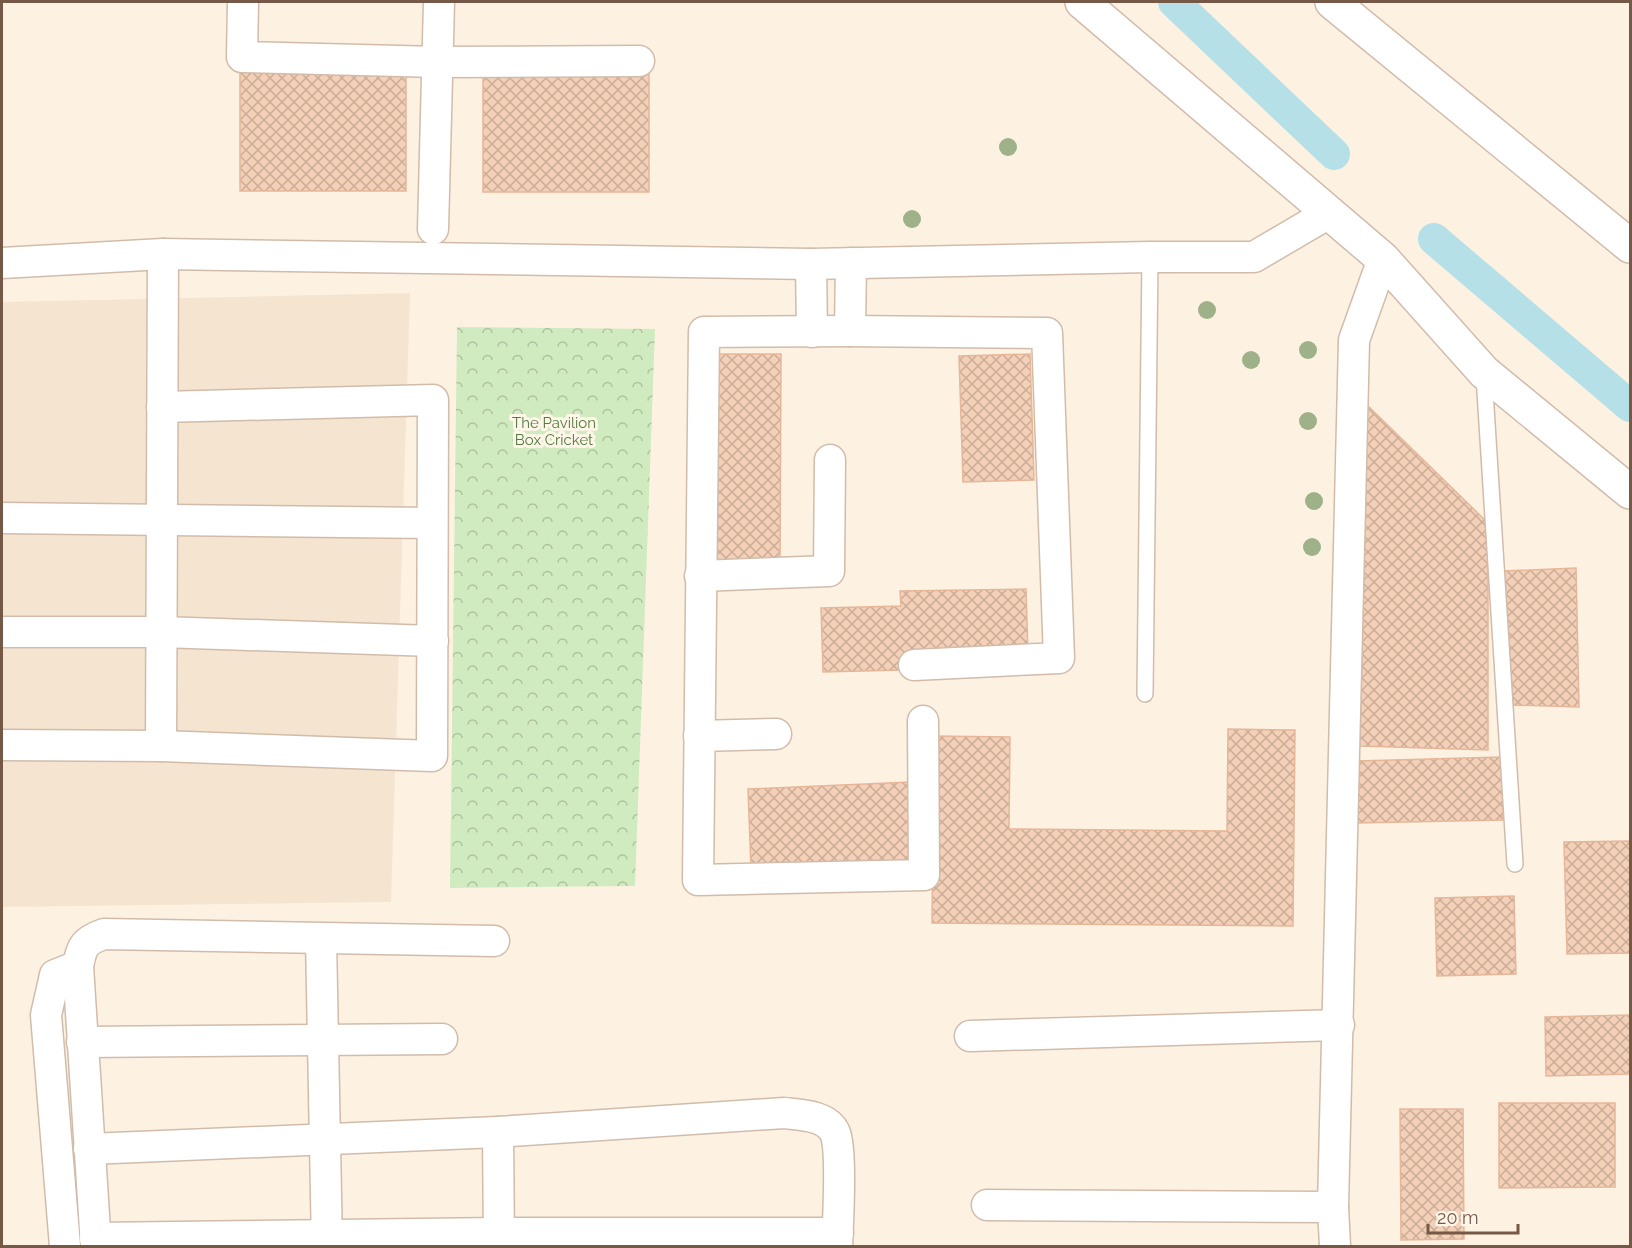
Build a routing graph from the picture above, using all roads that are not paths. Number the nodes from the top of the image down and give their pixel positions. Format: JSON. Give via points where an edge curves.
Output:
{"nodes":[{"id":1,"x":243,"y":2,"type":"edge"},
{"id":2,"x":439,"y":2,"type":"edge"},
{"id":3,"x":1082,"y":2,"type":"edge"},
{"id":4,"x":1332,"y":2,"type":"edge"},
{"id":5,"x":639,"y":61,"type":"dead end"},
{"id":6,"x":438,"y":62,"type":"junction"},
{"id":7,"x":1329,"y":213,"type":"junction"},
{"id":8,"x":433,"y":229,"type":"dead end"},
{"id":9,"x":1630,"y":246,"type":"edge"},
{"id":10,"x":163,"y":254,"type":"junction"},
{"id":11,"x":1150,"y":257,"type":"junction"},
{"id":12,"x":1383,"y":259,"type":"junction"},
{"id":13,"x":2,"y":263,"type":"edge"},
{"id":14,"x":851,"y":263,"type":"junction"},
{"id":15,"x":811,"y":264,"type":"junction"},
{"id":16,"x":850,"y":331,"type":"junction"},
{"id":17,"x":812,"y":332,"type":"junction"},
{"id":18,"x":1484,"y":372,"type":"junction"},
{"id":19,"x":162,"y":407,"type":"junction"},
{"id":20,"x":830,"y":460,"type":"dead end"},
{"id":21,"x":1630,"y":492,"type":"edge"},
{"id":22,"x":2,"y":518,"type":"edge"},
{"id":23,"x":161,"y":519,"type":"junction"},
{"id":24,"x":432,"y":523,"type":"junction"},
{"id":25,"x":700,"y":576,"type":"junction"},
{"id":26,"x":2,"y":632,"type":"edge"},
{"id":27,"x":161,"y":632,"type":"junction"},
{"id":28,"x":433,"y":641,"type":"junction"},
{"id":29,"x":914,"y":666,"type":"dead end"},
{"id":30,"x":1145,"y":694,"type":"dead end"},
{"id":31,"x":923,"y":722,"type":"dead end"},
{"id":32,"x":776,"y":734,"type":"dead end"},
{"id":33,"x":699,"y":736,"type":"junction"},
{"id":34,"x":2,"y":745,"type":"edge"},
{"id":35,"x":161,"y":747,"type":"junction"},
{"id":36,"x":1515,"y":864,"type":"dead end"},
{"id":37,"x":321,"y":939,"type":"junction"},
{"id":38,"x":494,"y":941,"type":"dead end"},
{"id":39,"x":78,"y":966,"type":"junction"},
{"id":40,"x":1339,"y":1025,"type":"junction"},
{"id":41,"x":970,"y":1036,"type":"dead end"},
{"id":42,"x":442,"y":1039,"type":"dead end"},
{"id":43,"x":323,"y":1040,"type":"junction"},
{"id":44,"x":82,"y":1042,"type":"junction"},
{"id":45,"x":498,"y":1132,"type":"junction"},
{"id":46,"x":325,"y":1138,"type":"junction"},
{"id":47,"x":89,"y":1149,"type":"junction"},
{"id":48,"x":987,"y":1205,"type":"dead end"},
{"id":49,"x":1333,"y":1207,"type":"junction"},
{"id":50,"x":663,"y":1239,"type":"edge"},
{"id":51,"x":499,"y":1240,"type":"edge"},
{"id":52,"x":838,"y":1240,"type":"edge"},
{"id":53,"x":326,"y":1241,"type":"edge"},
{"id":54,"x":95,"y":1242,"type":"edge"},
{"id":55,"x":65,"y":1246,"type":"edge"},
{"id":56,"x":1335,"y":1246,"type":"edge"}],
"edges":[{"from":1,"to":6,"type":"street","via":[[242,57]]},
{"from":2,"to":6,"type":"street"},
{"from":3,"to":7,"type":"street"},
{"from":4,"to":9,"type":"street"},
{"from":5,"to":6,"type":"street"},
{"from":6,"to":8,"type":"street"},
{"from":7,"to":11,"type":"street","via":[[1254,257]]},
{"from":7,"to":12,"type":"street"},
{"from":10,"to":13,"type":"street"},
{"from":10,"to":15,"type":"street"},
{"from":10,"to":19,"type":"street"},
{"from":11,"to":14,"type":"street"},
{"from":11,"to":30,"type":"lane"},
{"from":12,"to":18,"type":"street"},
{"from":12,"to":40,"type":"street","via":[[1354,340]]},
{"from":14,"to":15,"type":"street"},
{"from":14,"to":16,"type":"street"},
{"from":15,"to":17,"type":"street"},
{"from":16,"to":17,"type":"street"},
{"from":16,"to":29,"type":"street","via":[[1047,333],[1059,658]]},
{"from":17,"to":25,"type":"street","via":[[704,332]]},
{"from":18,"to":21,"type":"street"},
{"from":18,"to":36,"type":"lane"},
{"from":19,"to":23,"type":"street"},
{"from":19,"to":24,"type":"street","via":[[433,400]]},
{"from":20,"to":25,"type":"street","via":[[829,571]]},
{"from":22,"to":23,"type":"street"},
{"from":23,"to":24,"type":"street"},
{"from":23,"to":27,"type":"street"},
{"from":24,"to":28,"type":"street"},
{"from":25,"to":33,"type":"street"},
{"from":26,"to":27,"type":"street"},
{"from":27,"to":28,"type":"street"},
{"from":27,"to":35,"type":"street"},
{"from":28,"to":35,"type":"street","via":[[432,756]]},
{"from":31,"to":33,"type":"street","via":[[924,875],[698,880]]},
{"from":32,"to":33,"type":"street"},
{"from":34,"to":35,"type":"street"},
{"from":37,"to":38,"type":"street"},
{"from":37,"to":39,"type":"street","via":[[104,934],[90,940],[81,950]]},
{"from":37,"to":43,"type":"street"},
{"from":39,"to":44,"type":"street"},
{"from":39,"to":55,"type":"street","via":[[55,975],[46,1015]]},
{"from":40,"to":41,"type":"street"},
{"from":40,"to":49,"type":"street"},
{"from":42,"to":43,"type":"street"},
{"from":43,"to":44,"type":"street"},
{"from":43,"to":46,"type":"street"},
{"from":44,"to":47,"type":"street"},
{"from":45,"to":46,"type":"street"},
{"from":45,"to":51,"type":"street"},
{"from":45,"to":52,"type":"street","via":[[784,1113],[808,1115],[835,1132]]},
{"from":46,"to":47,"type":"street"},
{"from":46,"to":53,"type":"street"},
{"from":47,"to":54,"type":"street"},
{"from":48,"to":49,"type":"street"},
{"from":49,"to":56,"type":"street"},
{"from":50,"to":51,"type":"street"},
{"from":50,"to":52,"type":"street"},
{"from":51,"to":53,"type":"street"},
{"from":53,"to":54,"type":"street"}]}
